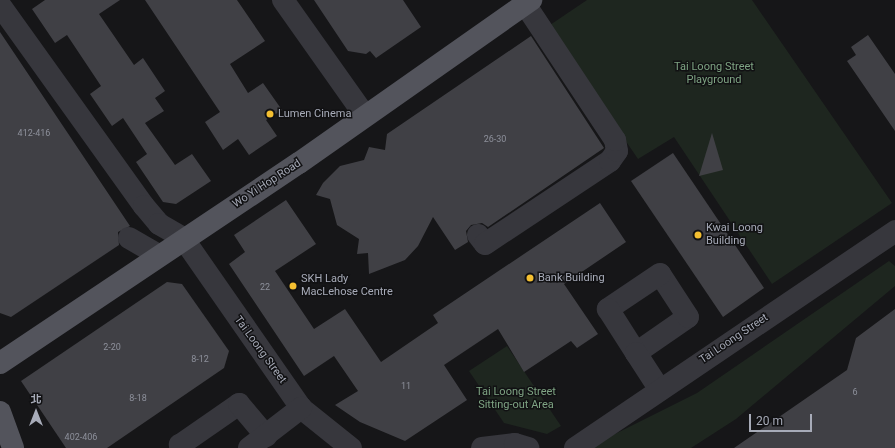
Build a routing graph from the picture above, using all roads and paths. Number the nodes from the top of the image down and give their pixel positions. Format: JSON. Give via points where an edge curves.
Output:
{"nodes":[{"id":1,"x":283,"y":0,"type":"edge"},
{"id":2,"x":528,"y":2,"type":"edge"},
{"id":3,"x":0,"y":5,"type":"edge"},
{"id":4,"x":365,"y":116,"type":"junction"},
{"id":5,"x":895,"y":231,"type":"edge"},
{"id":6,"x":478,"y":235,"type":"dead end"},
{"id":7,"x":129,"y":238,"type":"dead end"},
{"id":8,"x":183,"y":238,"type":"junction"},
{"id":9,"x":158,"y":255,"type":"junction"},
{"id":10,"x":636,"y":353,"type":"dead end"},
{"id":11,"x":0,"y":363,"type":"edge"},
{"id":12,"x":660,"y":390,"type":"junction"},
{"id":13,"x":301,"y":408,"type":"junction"},
{"id":14,"x":0,"y":412,"type":"edge"},
{"id":15,"x":258,"y":442,"type":"edge"},
{"id":16,"x":13,"y":448,"type":"edge"},
{"id":17,"x":182,"y":448,"type":"edge"},
{"id":18,"x":350,"y":448,"type":"edge"},
{"id":19,"x":482,"y":448,"type":"edge"},
{"id":20,"x":528,"y":448,"type":"edge"},
{"id":21,"x":575,"y":448,"type":"edge"}],
"edges":[{"from":1,"to":4,"type":"street"},
{"from":2,"to":4,"type":"main road","name":"Wo Yi Hop Road"},
{"from":2,"to":6,"type":"street","via":[[615,140],[616,152],[610,161],[563,185],[485,244]]},
{"from":3,"to":8,"type":"street","via":[[144,206],[159,224]]},
{"from":4,"to":8,"type":"main road","name":"Wo Yi Hop Road"},
{"from":5,"to":12,"type":"street","name":"Tai Loong Street"},
{"from":7,"to":9,"type":"street"},
{"from":8,"to":9,"type":"main road","name":"Wo Yi Hop Road"},
{"from":8,"to":13,"type":"street","name":"Tai Loong Street"},
{"from":9,"to":11,"type":"main road","name":"Wo Yi Hop Road"},
{"from":10,"to":12,"type":"street"},
{"from":12,"to":21,"type":"street","name":"Tai Loong Street"},
{"from":13,"to":15,"type":"street"},
{"from":13,"to":18,"type":"street","name":"Tai Loong Street"},
{"from":14,"to":16,"type":"main road"},
{"from":15,"to":17,"type":"street","via":[[239,404],[180,445]]},
{"from":19,"to":20,"type":"street","via":[[515,444]]}]}
